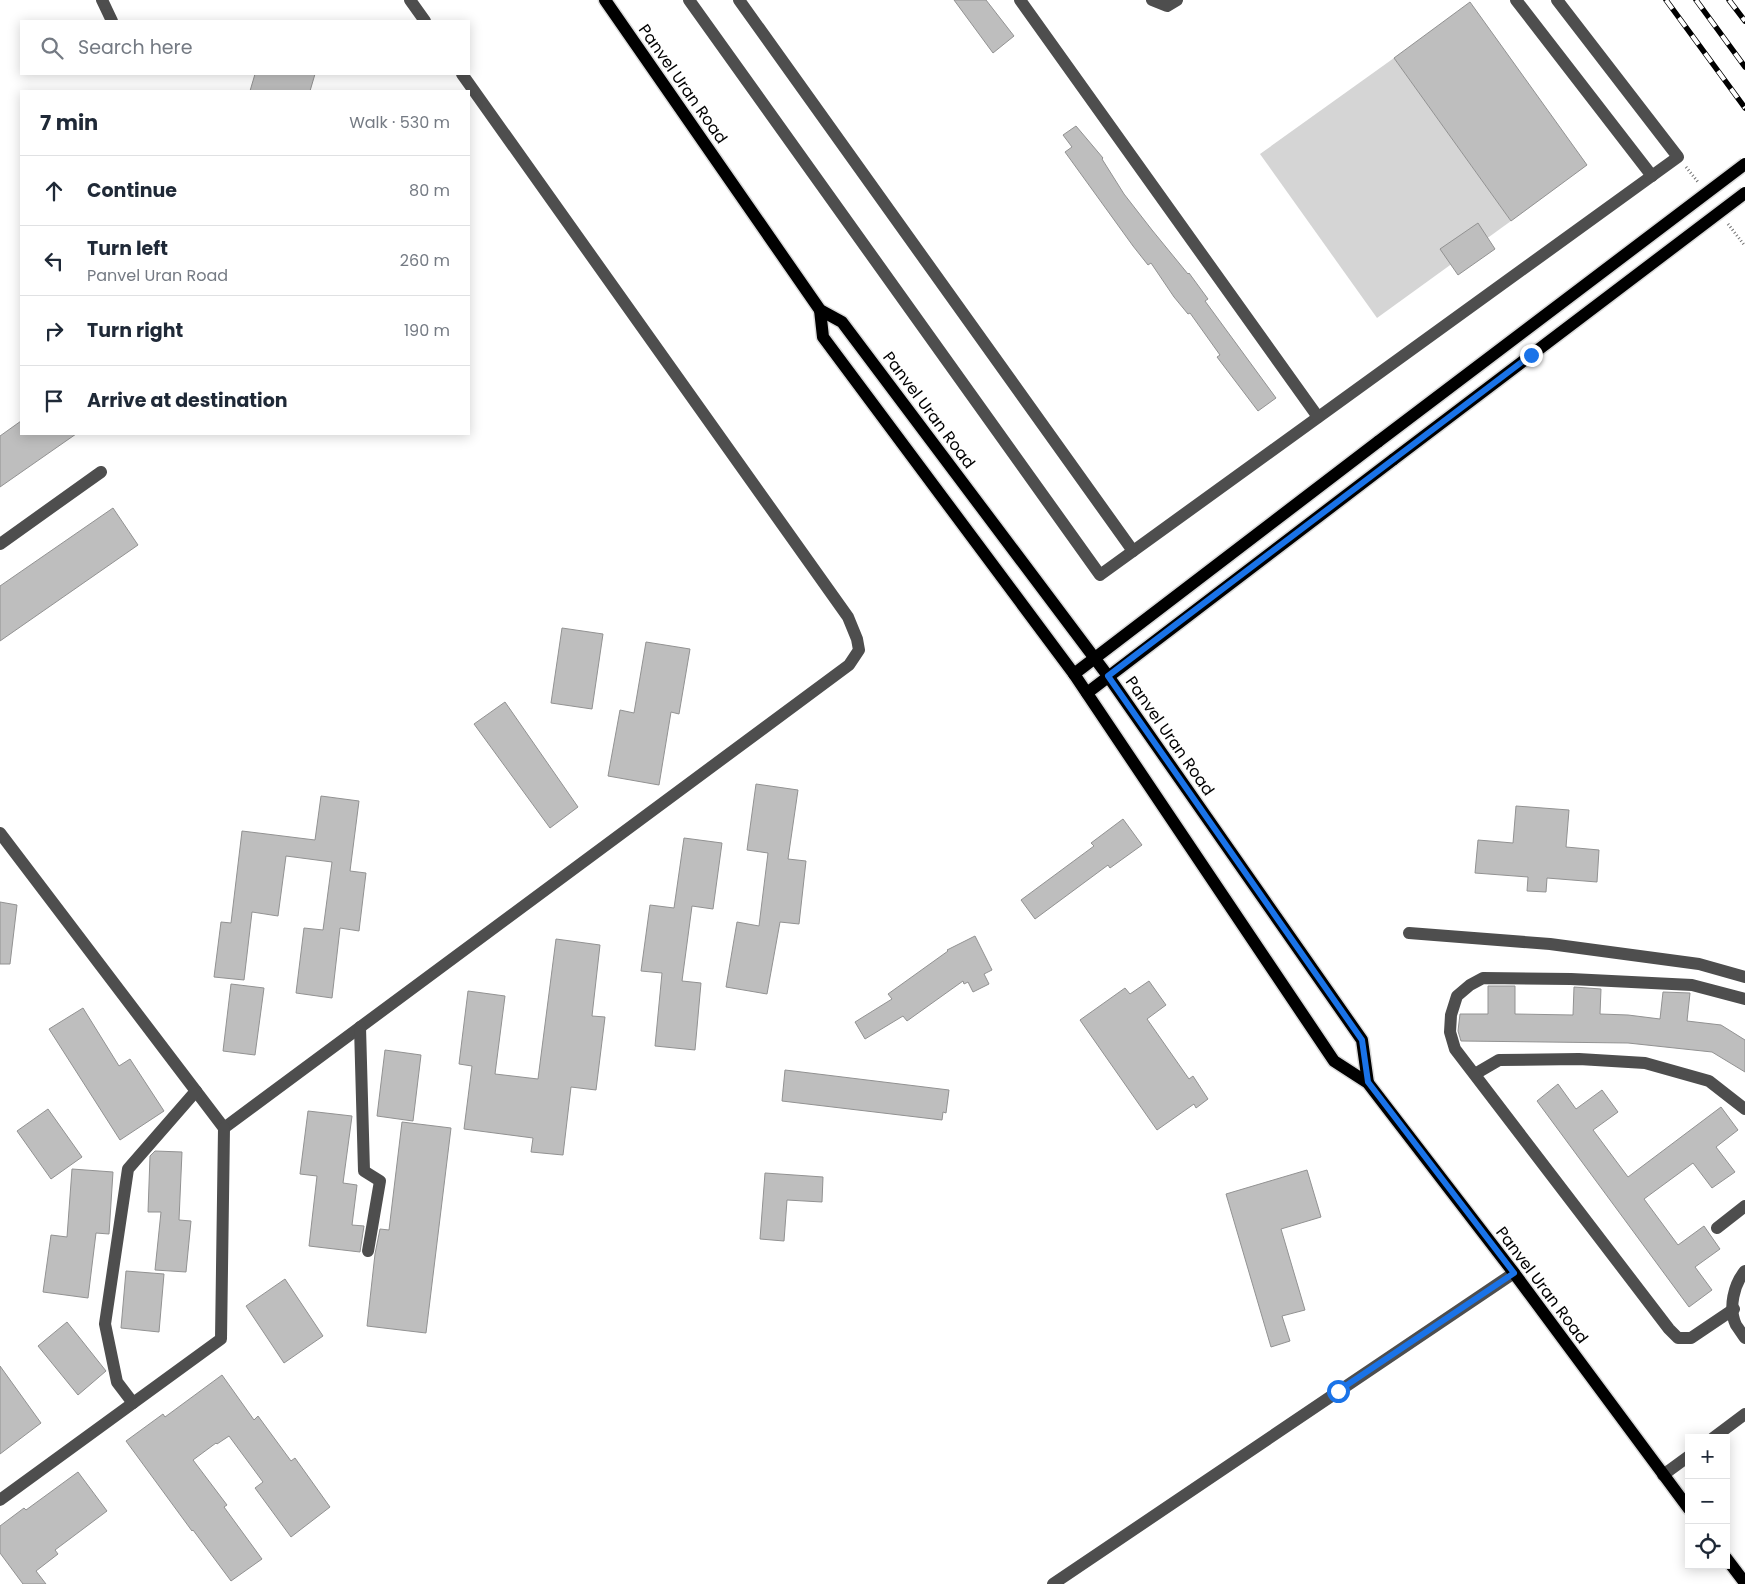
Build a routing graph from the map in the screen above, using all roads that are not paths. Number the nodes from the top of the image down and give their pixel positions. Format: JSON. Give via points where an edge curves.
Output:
{"nodes":[{"id":1,"x":102,"y":0,"type":"edge"},
{"id":2,"x":410,"y":0,"type":"edge"},
{"id":3,"x":605,"y":0,"type":"edge"},
{"id":4,"x":689,"y":0,"type":"edge"},
{"id":5,"x":739,"y":0,"type":"edge"},
{"id":6,"x":1020,"y":0,"type":"edge"},
{"id":7,"x":1152,"y":0,"type":"edge"},
{"id":8,"x":1176,"y":0,"type":"edge"},
{"id":9,"x":1516,"y":0,"type":"edge"},
{"id":10,"x":1557,"y":0,"type":"edge"},
{"id":11,"x":112,"y":20,"type":"edge"},
{"id":12,"x":424,"y":20,"type":"edge"},
{"id":13,"x":463,"y":75,"type":"edge"},
{"id":14,"x":1745,"y":164,"type":"edge"},
{"id":15,"x":1652,"y":176,"type":"junction"},
{"id":16,"x":1745,"y":193,"type":"edge"},
{"id":17,"x":820,"y":310,"type":"junction"},
{"id":18,"x":1318,"y":417,"type":"junction"},
{"id":19,"x":101,"y":472,"type":"dead end"},
{"id":20,"x":0,"y":544,"type":"edge"},
{"id":21,"x":1133,"y":551,"type":"junction"},
{"id":22,"x":1094,"y":658,"type":"junction"},
{"id":23,"x":1074,"y":674,"type":"junction"},
{"id":24,"x":1108,"y":676,"type":"junction"},
{"id":25,"x":1087,"y":693,"type":"junction"},
{"id":26,"x":0,"y":833,"type":"edge"},
{"id":27,"x":1409,"y":933,"type":"dead end"},
{"id":28,"x":1745,"y":977,"type":"edge"},
{"id":29,"x":1745,"y":999,"type":"edge"},
{"id":30,"x":360,"y":1027,"type":"junction"},
{"id":31,"x":1475,"y":1074,"type":"junction"},
{"id":32,"x":1368,"y":1082,"type":"junction"},
{"id":33,"x":196,"y":1091,"type":"junction"},
{"id":34,"x":1745,"y":1109,"type":"edge"},
{"id":35,"x":224,"y":1128,"type":"junction"},
{"id":36,"x":1745,"y":1206,"type":"edge"},
{"id":37,"x":1717,"y":1228,"type":"dead end"},
{"id":38,"x":368,"y":1251,"type":"dead end"},
{"id":39,"x":1745,"y":1271,"type":"edge"},
{"id":40,"x":1514,"y":1273,"type":"junction"},
{"id":41,"x":1734,"y":1309,"type":"junction"},
{"id":42,"x":1745,"y":1338,"type":"edge"},
{"id":43,"x":133,"y":1403,"type":"junction"},
{"id":44,"x":1745,"y":1414,"type":"edge"},
{"id":45,"x":1718,"y":1434,"type":"edge"},
{"id":46,"x":1685,"y":1459,"type":"edge"},
{"id":47,"x":1663,"y":1475,"type":"junction"},
{"id":48,"x":0,"y":1500,"type":"edge"},
{"id":49,"x":1685,"y":1504,"type":"edge"},
{"id":50,"x":1730,"y":1563,"type":"edge"},
{"id":51,"x":1745,"y":1583,"type":"edge"},
{"id":52,"x":1053,"y":1584,"type":"edge"}],
"edges":[{"from":1,"to":11,"type":"street"},
{"from":2,"to":12,"type":"street"},
{"from":3,"to":17,"type":"main road","name":"Panvel Uran Road"},
{"from":4,"to":21,"type":"street","via":[[1100,575]]},
{"from":5,"to":21,"type":"street"},
{"from":6,"to":18,"type":"street"},
{"from":7,"to":8,"type":"street","via":[[1167,6]]},
{"from":9,"to":15,"type":"street"},
{"from":10,"to":15,"type":"street","via":[[1678,157]]},
{"from":13,"to":30,"type":"street","via":[[848,617],[859,650],[849,665]]},
{"from":14,"to":22,"type":"main road","bridge":true},
{"from":15,"to":18,"type":"street"},
{"from":16,"to":24,"type":"main road","bridge":true},
{"from":17,"to":22,"type":"main road","name":"Panvel Uran Road","via":[[842,322]]},
{"from":17,"to":23,"type":"main road","name":"Panvel Uran Road","via":[[822,337]]},
{"from":18,"to":21,"type":"street"},
{"from":19,"to":20,"type":"street"},
{"from":22,"to":23,"type":"main road"},
{"from":22,"to":24,"type":"main road","name":"Panvel Uran Road"},
{"from":23,"to":25,"type":"main road","name":"Panvel Uran Road"},
{"from":24,"to":25,"type":"main road"},
{"from":24,"to":32,"type":"main road","name":"Panvel Uran Road","via":[[1362,1040]]},
{"from":25,"to":32,"type":"main road","name":"Panvel Uran Road","via":[[1334,1061]]},
{"from":26,"to":33,"type":"street"},
{"from":27,"to":28,"type":"street","via":[[1550,944],[1699,964]]},
{"from":29,"to":31,"type":"street","via":[[1692,985],[1483,978],[1456,996],[1450,1032],[1455,1049]]},
{"from":30,"to":35,"type":"street"},
{"from":30,"to":38,"type":"street","via":[[364,1172],[380,1181]]},
{"from":31,"to":34,"type":"street","via":[[1499,1060],[1579,1059],[1645,1063],[1709,1081]]},
{"from":31,"to":41,"type":"street","via":[[1678,1338],[1691,1338]]},
{"from":32,"to":40,"type":"main road","name":"Panvel Uran Road"},
{"from":33,"to":35,"type":"street"},
{"from":33,"to":43,"type":"street","via":[[128,1168],[105,1324],[117,1382]]},
{"from":35,"to":43,"type":"street","via":[[222,1339]]},
{"from":36,"to":37,"type":"street"},
{"from":39,"to":41,"type":"street","via":[[1733,1298]]},
{"from":40,"to":47,"type":"main road","name":"Panvel Uran Road"},
{"from":40,"to":52,"type":"street"},
{"from":41,"to":42,"type":"street","via":[[1735,1323]]},
{"from":43,"to":48,"type":"street"},
{"from":44,"to":45,"type":"street"},
{"from":46,"to":47,"type":"street"},
{"from":47,"to":49,"type":"main road","name":"Panvel Uran Road"},
{"from":50,"to":51,"type":"main road"}]}
